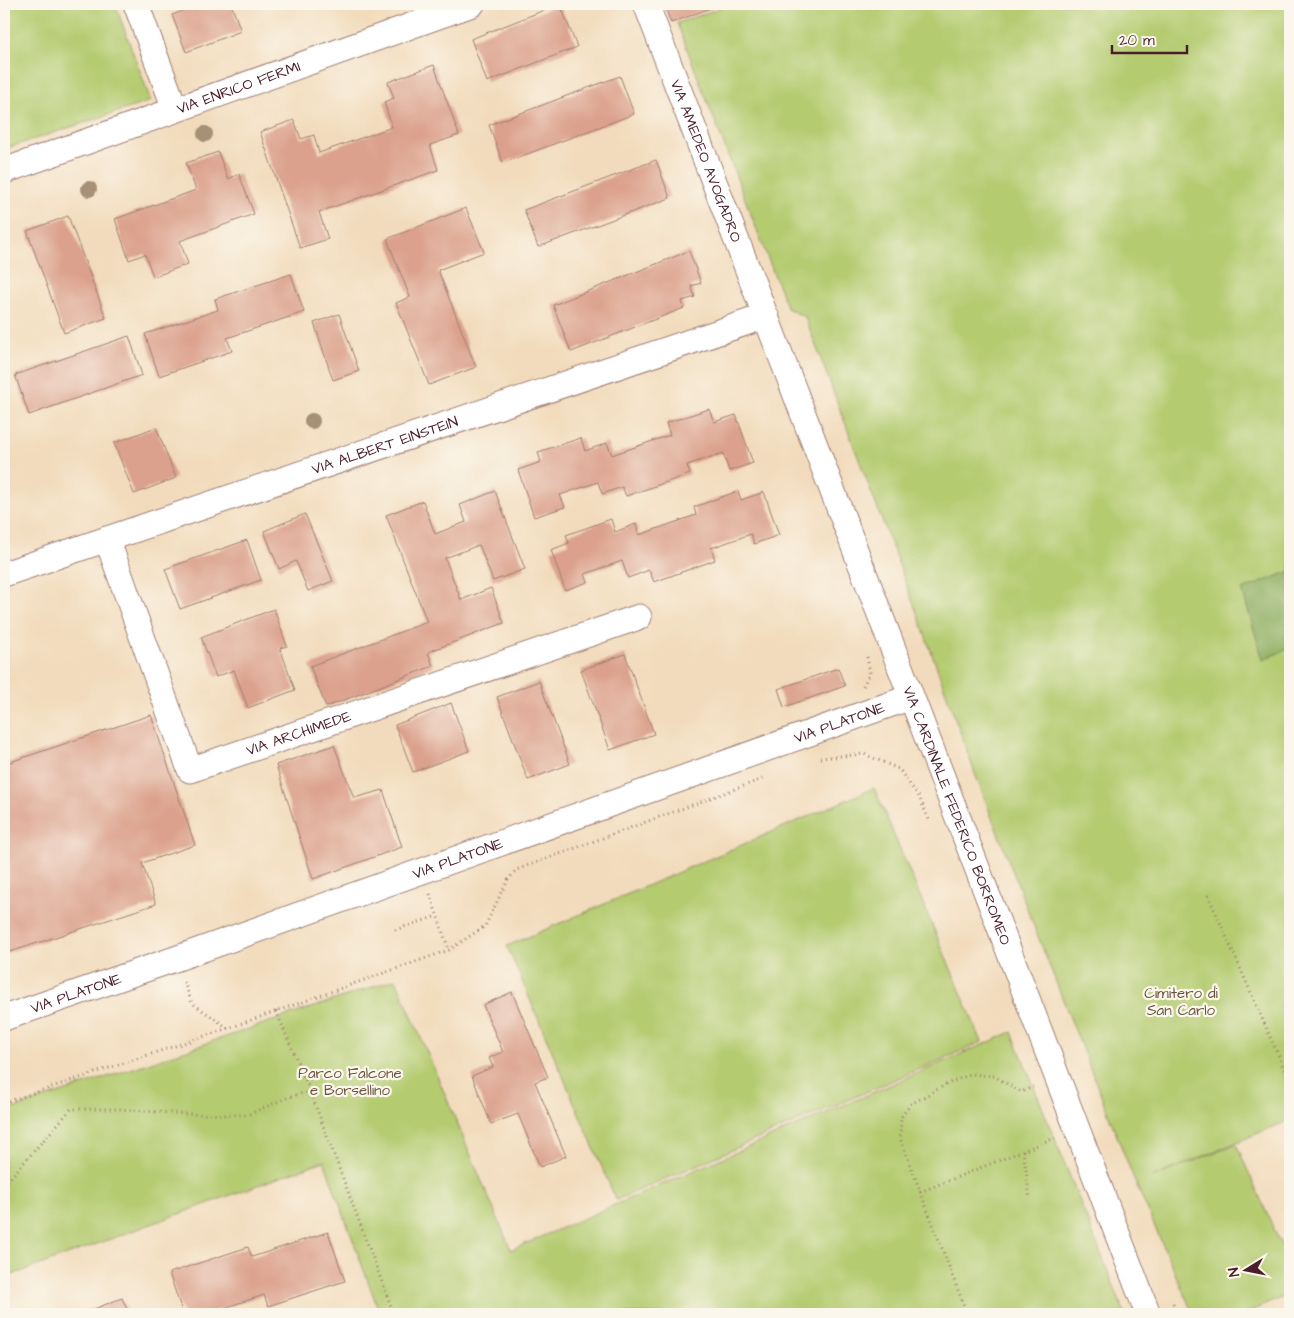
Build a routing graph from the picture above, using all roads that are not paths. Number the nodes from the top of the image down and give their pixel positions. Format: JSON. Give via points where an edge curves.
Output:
{"nodes":[{"id":1,"x":136,"y":4,"type":"edge"},
{"id":2,"x":472,"y":4,"type":"edge"},
{"id":3,"x":646,"y":4,"type":"edge"},
{"id":4,"x":175,"y":110,"type":"junction"},
{"id":5,"x":4,"y":172,"type":"edge"},
{"id":6,"x":766,"y":316,"type":"junction"},
{"id":7,"x":107,"y":539,"type":"junction"},
{"id":8,"x":4,"y":574,"type":"edge"},
{"id":9,"x":639,"y":617,"type":"dead end"},
{"id":10,"x":911,"y":697,"type":"junction"},
{"id":11,"x":4,"y":1018,"type":"edge"},
{"id":12,"x":1148,"y":1314,"type":"edge"}],
"edges":[{"from":1,"to":4,"type":"street"},
{"from":2,"to":4,"type":"street","name":"VIA ENRICO FERMI"},
{"from":3,"to":6,"type":"street","name":"VIA AMEDEO AVOGADRO"},
{"from":4,"to":5,"type":"street","name":"VIA ENRICO FERMI"},
{"from":6,"to":7,"type":"street","name":"VIA ALBERT EINSTEIN"},
{"from":6,"to":10,"type":"street","name":"VIA CARDINALE FEDERICO BORROMEO"},
{"from":7,"to":8,"type":"street","name":"VIA ALBERT EINSTEIN"},
{"from":7,"to":9,"type":"street","name":"VIA ARCHIMEDE","via":[[190,770]]},
{"from":10,"to":11,"type":"street","name":"VIA PLATONE"},
{"from":10,"to":12,"type":"street","name":"VIA CARDINALE FEDERICO BORROMEO"}]}
